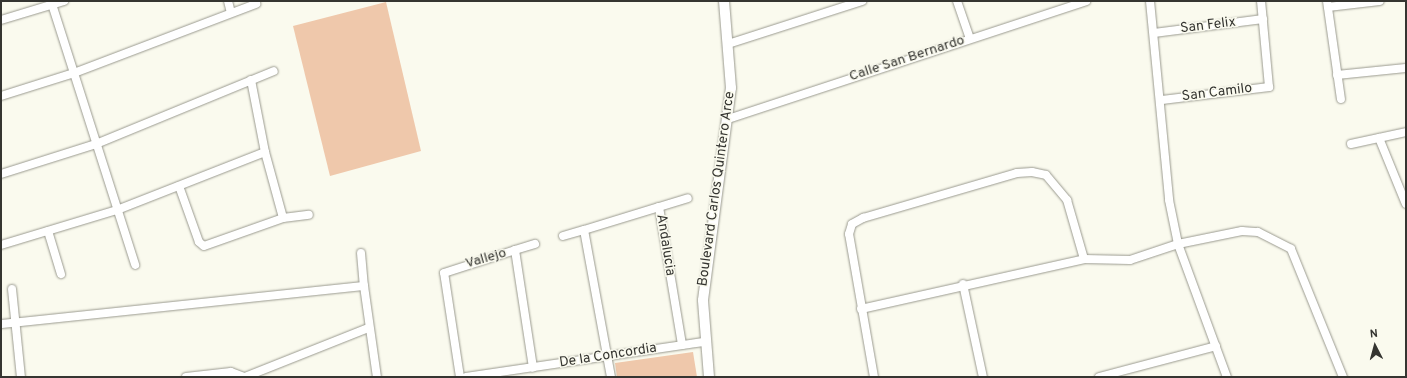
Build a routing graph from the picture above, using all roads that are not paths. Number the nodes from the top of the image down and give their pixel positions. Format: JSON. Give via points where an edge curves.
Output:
{"nodes":[{"id":1,"x":64,"y":1,"type":"edge"},
{"id":2,"x":228,"y":1,"type":"edge"},
{"id":3,"x":724,"y":1,"type":"edge"},
{"id":4,"x":862,"y":1,"type":"edge"},
{"id":5,"x":957,"y":1,"type":"edge"},
{"id":6,"x":1086,"y":1,"type":"edge"},
{"id":7,"x":1150,"y":1,"type":"edge"},
{"id":8,"x":1261,"y":1,"type":"edge"},
{"id":9,"x":1380,"y":1,"type":"edge"},
{"id":10,"x":52,"y":3,"type":"edge"},
{"id":11,"x":256,"y":4,"type":"dead end"},
{"id":12,"x":1328,"y":4,"type":"edge"},
{"id":13,"x":230,"y":13,"type":"junction"},
{"id":14,"x":1,"y":20,"type":"edge"},
{"id":15,"x":1263,"y":20,"type":"junction"},
{"id":16,"x":1154,"y":33,"type":"junction"},
{"id":17,"x":970,"y":38,"type":"junction"},
{"id":18,"x":728,"y":44,"type":"junction"},
{"id":19,"x":1406,"y":68,"type":"edge"},
{"id":20,"x":274,"y":71,"type":"dead end"},
{"id":21,"x":74,"y":73,"type":"junction"},
{"id":22,"x":1338,"y":75,"type":"junction"},
{"id":23,"x":251,"y":80,"type":"junction"},
{"id":24,"x":1,"y":96,"type":"edge"},
{"id":25,"x":1162,"y":100,"type":"junction"},
{"id":26,"x":1341,"y":100,"type":"dead end"},
{"id":27,"x":728,"y":119,"type":"junction"},
{"id":28,"x":1406,"y":132,"type":"edge"},
{"id":29,"x":1379,"y":138,"type":"junction"},
{"id":30,"x":96,"y":144,"type":"junction"},
{"id":31,"x":1351,"y":144,"type":"dead end"},
{"id":32,"x":265,"y":152,"type":"junction"},
{"id":33,"x":1,"y":174,"type":"edge"},
{"id":34,"x":179,"y":186,"type":"junction"},
{"id":35,"x":688,"y":198,"type":"dead end"},
{"id":36,"x":1406,"y":204,"type":"edge"},
{"id":37,"x":659,"y":207,"type":"junction"},
{"id":38,"x":117,"y":210,"type":"junction"},
{"id":39,"x":309,"y":215,"type":"dead end"},
{"id":40,"x":283,"y":218,"type":"junction"},
{"id":41,"x":584,"y":230,"type":"junction"},
{"id":42,"x":48,"y":231,"type":"junction"},
{"id":43,"x":563,"y":236,"type":"dead end"},
{"id":44,"x":535,"y":244,"type":"dead end"},
{"id":45,"x":1178,"y":244,"type":"junction"},
{"id":46,"x":1,"y":246,"type":"edge"},
{"id":47,"x":515,"y":250,"type":"junction"},
{"id":48,"x":361,"y":253,"type":"dead end"},
{"id":49,"x":1084,"y":259,"type":"junction"},
{"id":50,"x":135,"y":265,"type":"dead end"},
{"id":51,"x":61,"y":274,"type":"dead end"},
{"id":52,"x":962,"y":284,"type":"junction"},
{"id":53,"x":364,"y":286,"type":"junction"},
{"id":54,"x":12,"y":289,"type":"dead end"},
{"id":55,"x":861,"y":309,"type":"junction"},
{"id":56,"x":16,"y":322,"type":"junction"},
{"id":57,"x":1,"y":324,"type":"edge"},
{"id":58,"x":368,"y":328,"type":"junction"},
{"id":59,"x":704,"y":342,"type":"junction"},
{"id":60,"x":682,"y":345,"type":"junction"},
{"id":61,"x":1216,"y":346,"type":"junction"},
{"id":62,"x":608,"y":356,"type":"junction"},
{"id":63,"x":533,"y":368,"type":"junction"},
{"id":64,"x":21,"y":377,"type":"edge"},
{"id":65,"x":186,"y":377,"type":"edge"},
{"id":66,"x":245,"y":377,"type":"edge"},
{"id":67,"x":377,"y":377,"type":"edge"},
{"id":68,"x":460,"y":377,"type":"edge"},
{"id":69,"x":466,"y":377,"type":"edge"},
{"id":70,"x":611,"y":377,"type":"edge"},
{"id":71,"x":708,"y":377,"type":"edge"},
{"id":72,"x":874,"y":377,"type":"edge"},
{"id":73,"x":983,"y":377,"type":"edge"},
{"id":74,"x":1099,"y":377,"type":"edge"},
{"id":75,"x":1227,"y":377,"type":"edge"},
{"id":76,"x":1343,"y":377,"type":"edge"}],
"edges":[{"from":1,"to":10,"type":"street"},
{"from":2,"to":13,"type":"street"},
{"from":3,"to":18,"type":"street","name":"Boulevard Carlos Quintero Arce"},
{"from":4,"to":18,"type":"street"},
{"from":5,"to":17,"type":"street"},
{"from":6,"to":17,"type":"street","name":"Calle San Bernardo"},
{"from":7,"to":16,"type":"street"},
{"from":8,"to":15,"type":"street"},
{"from":9,"to":12,"type":"street"},
{"from":10,"to":14,"type":"street"},
{"from":10,"to":21,"type":"street"},
{"from":11,"to":13,"type":"street"},
{"from":12,"to":22,"type":"street"},
{"from":13,"to":21,"type":"street"},
{"from":15,"to":16,"type":"street","name":"San Felix"},
{"from":15,"to":25,"type":"street","name":"San Camilo","via":[[1270,84],[1268,87]]},
{"from":16,"to":25,"type":"street"},
{"from":17,"to":27,"type":"street","name":"Calle San Bernardo"},
{"from":18,"to":27,"type":"street","name":"Boulevard Carlos Quintero Arce","via":[[731,88]]},
{"from":19,"to":22,"type":"street"},
{"from":20,"to":23,"type":"street"},
{"from":21,"to":24,"type":"street"},
{"from":21,"to":30,"type":"street"},
{"from":22,"to":26,"type":"street"},
{"from":23,"to":30,"type":"street"},
{"from":23,"to":32,"type":"street"},
{"from":25,"to":45,"type":"street","via":[[1167,188]]},
{"from":27,"to":59,"type":"street","name":"Boulevard Carlos Quintero Arce","via":[[703,300]]},
{"from":28,"to":29,"type":"street"},
{"from":29,"to":31,"type":"street"},
{"from":29,"to":36,"type":"street"},
{"from":30,"to":33,"type":"street"},
{"from":30,"to":38,"type":"street"},
{"from":32,"to":34,"type":"street"},
{"from":32,"to":40,"type":"street"},
{"from":34,"to":38,"type":"street"},
{"from":34,"to":40,"type":"street","via":[[199,242],[204,246]]},
{"from":35,"to":37,"type":"street"},
{"from":37,"to":41,"type":"street","name":"Andalucia"},
{"from":37,"to":60,"type":"street","name":"Andalucia"},
{"from":38,"to":42,"type":"street"},
{"from":38,"to":50,"type":"street"},
{"from":39,"to":40,"type":"street"},
{"from":41,"to":43,"type":"street","name":"Andalucia"},
{"from":41,"to":62,"type":"street"},
{"from":42,"to":46,"type":"street"},
{"from":42,"to":51,"type":"street"},
{"from":44,"to":47,"type":"street"},
{"from":45,"to":49,"type":"street","via":[[1130,260]]},
{"from":45,"to":61,"type":"street"},
{"from":45,"to":76,"type":"street","via":[[1242,231],[1258,232],[1291,250]]},
{"from":47,"to":63,"type":"street","name":"Vallejo"},
{"from":47,"to":68,"type":"street","name":"Vallejo","via":[[444,273]]},
{"from":48,"to":53,"type":"street"},
{"from":49,"to":52,"type":"street"},
{"from":49,"to":55,"type":"street","via":[[1067,200],[1056,184],[1046,175],[1017,173],[852,224],[849,234]]},
{"from":52,"to":55,"type":"street"},
{"from":52,"to":73,"type":"street"},
{"from":53,"to":56,"type":"street"},
{"from":53,"to":58,"type":"street"},
{"from":54,"to":56,"type":"street"},
{"from":55,"to":72,"type":"street"},
{"from":56,"to":57,"type":"street"},
{"from":56,"to":64,"type":"street"},
{"from":58,"to":66,"type":"street"},
{"from":58,"to":67,"type":"street"},
{"from":59,"to":60,"type":"street","name":"De la Concordia"},
{"from":59,"to":71,"type":"street","name":"Boulevard Carlos Quintero Arce"},
{"from":60,"to":62,"type":"street","name":"De la Concordia"},
{"from":61,"to":74,"type":"street"},
{"from":61,"to":75,"type":"street"},
{"from":62,"to":63,"type":"street","name":"De la Concordia"},
{"from":62,"to":70,"type":"street"},
{"from":63,"to":69,"type":"street","name":"De la Concordia"},
{"from":65,"to":66,"type":"street","via":[[231,372]]}]}
